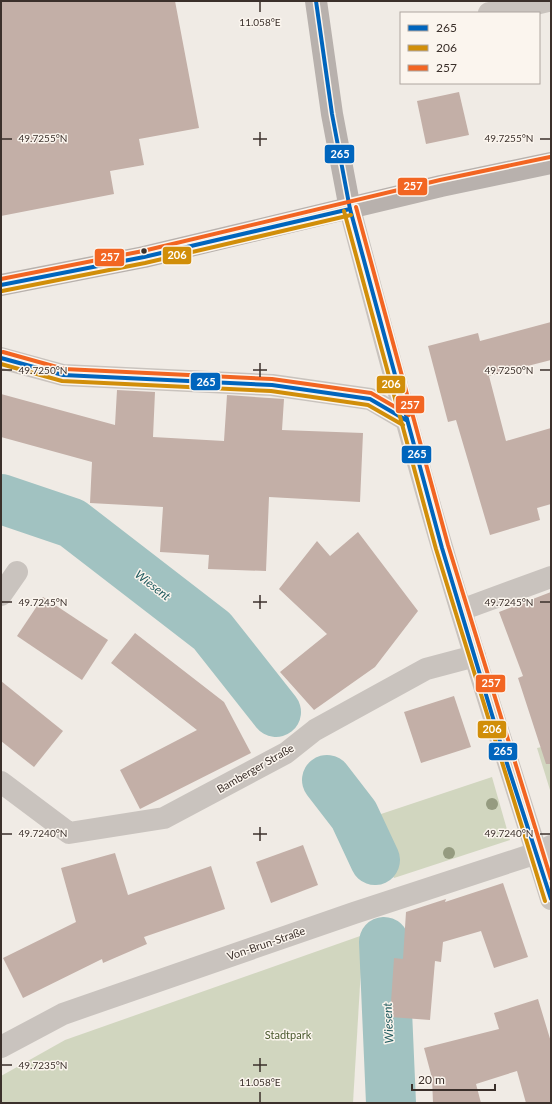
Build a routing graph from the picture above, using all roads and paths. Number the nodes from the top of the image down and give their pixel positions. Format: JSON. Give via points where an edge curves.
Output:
{"nodes":[{"id":1,"x":316,"y":1,"type":"edge"},
{"id":2,"x":548,"y":1,"type":"edge"},
{"id":3,"x":495,"y":12,"type":"edge"},
{"id":4,"x":551,"y":163,"type":"edge"},
{"id":5,"x":350,"y":209,"type":"junction"},
{"id":6,"x":1,"y":285,"type":"edge"},
{"id":7,"x":1,"y":358,"type":"edge"},
{"id":8,"x":406,"y":420,"type":"junction"},
{"id":9,"x":17,"y":572,"type":"dead end"},
{"id":10,"x":551,"y":578,"type":"edge"},
{"id":11,"x":1,"y":596,"type":"edge"},
{"id":12,"x":461,"y":610,"type":"junction"},
{"id":13,"x":475,"y":656,"type":"junction"},
{"id":14,"x":1,"y":782,"type":"edge"},
{"id":15,"x":544,"y":850,"type":"edge"},
{"id":16,"x":551,"y":899,"type":"edge"},
{"id":17,"x":1,"y":1047,"type":"edge"}],
"edges":[{"from":1,"to":5,"type":"main road","via":[[332,114]]},
{"from":2,"to":3,"type":"street"},
{"from":4,"to":5,"type":"main road"},
{"from":5,"to":6,"type":"main road","via":[[144,257]]},
{"from":5,"to":8,"type":"street"},
{"from":7,"to":8,"type":"street","via":[[63,374],[272,385],[370,399]]},
{"from":8,"to":12,"type":"street"},
{"from":9,"to":11,"type":"street"},
{"from":10,"to":12,"type":"street"},
{"from":12,"to":13,"type":"street"},
{"from":13,"to":14,"type":"street","name":"Bamberger Straße","via":[[426,669],[315,730],[286,753],[164,818],[69,833]]},
{"from":13,"to":15,"type":"street","via":[[502,748]]},
{"from":15,"to":16,"type":"street"},
{"from":15,"to":17,"type":"street","name":"Von-Brun-Straße","via":[[354,912],[63,1014]]}]}
